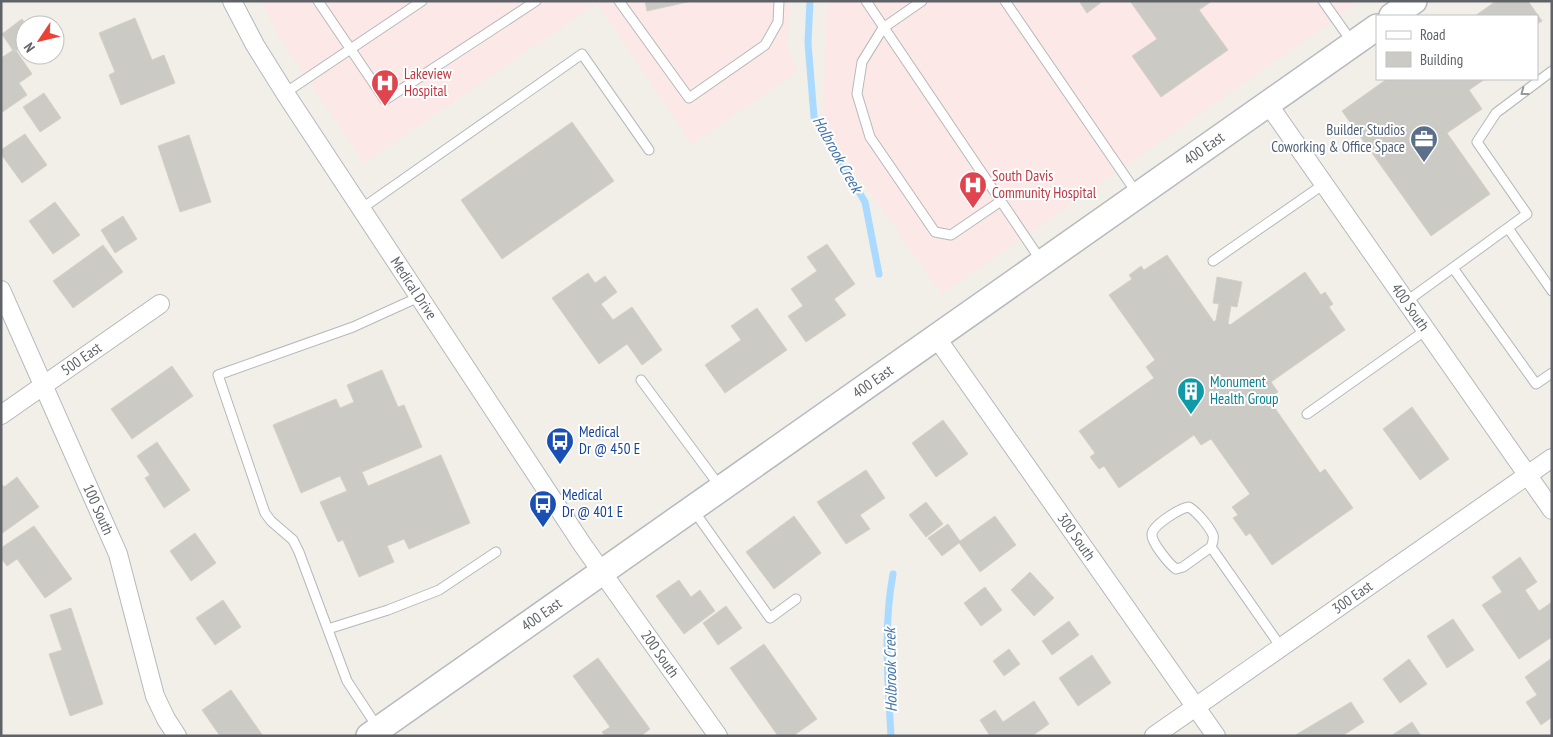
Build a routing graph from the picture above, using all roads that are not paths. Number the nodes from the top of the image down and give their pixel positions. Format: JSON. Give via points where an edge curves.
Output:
{"nodes":[{"id":1,"x":232,"y":1,"type":"edge"},
{"id":2,"x":318,"y":1,"type":"edge"},
{"id":3,"x":422,"y":1,"type":"edge"},
{"id":4,"x":536,"y":1,"type":"edge"},
{"id":5,"x":618,"y":1,"type":"edge"},
{"id":6,"x":779,"y":1,"type":"edge"},
{"id":7,"x":866,"y":1,"type":"edge"},
{"id":8,"x":922,"y":1,"type":"edge"},
{"id":9,"x":1005,"y":1,"type":"edge"},
{"id":10,"x":1323,"y":1,"type":"edge"},
{"id":11,"x":1414,"y":1,"type":"edge"},
{"id":12,"x":1393,"y":15,"type":"edge"},
{"id":13,"x":883,"y":28,"type":"junction"},
{"id":14,"x":1376,"y":28,"type":"edge"},
{"id":15,"x":1353,"y":44,"type":"junction"},
{"id":16,"x":351,"y":50,"type":"junction"},
{"id":17,"x":1552,"y":71,"type":"edge"},
{"id":18,"x":285,"y":93,"type":"junction"},
{"id":19,"x":1268,"y":104,"type":"junction"},
{"id":20,"x":649,"y":150,"type":"dead end"},
{"id":21,"x":1324,"y":184,"type":"junction"},
{"id":22,"x":1138,"y":195,"type":"junction"},
{"id":23,"x":1001,"y":202,"type":"junction"},
{"id":24,"x":362,"y":209,"type":"junction"},
{"id":25,"x":1508,"y":228,"type":"junction"},
{"id":26,"x":1213,"y":261,"type":"dead end"},
{"id":27,"x":1042,"y":262,"type":"junction"},
{"id":28,"x":1452,"y":268,"type":"junction"},
{"id":29,"x":1,"y":290,"type":"edge"},
{"id":30,"x":1552,"y":291,"type":"edge"},
{"id":31,"x":419,"y":297,"type":"junction"},
{"id":32,"x":1407,"y":302,"type":"junction"},
{"id":33,"x":160,"y":304,"type":"dead end"},
{"id":34,"x":1426,"y":330,"type":"junction"},
{"id":35,"x":936,"y":337,"type":"junction"},
{"id":36,"x":1552,"y":373,"type":"edge"},
{"id":37,"x":641,"y":380,"type":"dead end"},
{"id":38,"x":44,"y":386,"type":"junction"},
{"id":39,"x":1307,"y":414,"type":"dead end"},
{"id":40,"x":1,"y":415,"type":"edge"},
{"id":41,"x":1552,"y":458,"type":"edge"},
{"id":42,"x":1528,"y":475,"type":"junction"},
{"id":43,"x":721,"y":488,"type":"junction"},
{"id":44,"x":692,"y":509,"type":"junction"},
{"id":45,"x":1552,"y":510,"type":"edge"},
{"id":46,"x":1211,"y":547,"type":"junction"},
{"id":47,"x":496,"y":552,"type":"dead end"},
{"id":48,"x":602,"y":572,"type":"junction"},
{"id":49,"x":796,"y":599,"type":"dead end"},
{"id":50,"x":328,"y":629,"type":"junction"},
{"id":51,"x":1281,"y":647,"type":"junction"},
{"id":52,"x":1196,"y":706,"type":"junction"},
{"id":53,"x":374,"y":732,"type":"edge"},
{"id":54,"x":177,"y":736,"type":"edge"},
{"id":55,"x":718,"y":736,"type":"edge"},
{"id":56,"x":1154,"y":736,"type":"edge"},
{"id":57,"x":1216,"y":736,"type":"edge"}],
"edges":[{"from":1,"to":18,"type":"street","name":"Medical Drive"},
{"from":2,"to":16,"type":"lane"},
{"from":3,"to":16,"type":"lane"},
{"from":4,"to":16,"type":"lane","via":[[385,100]]},
{"from":5,"to":6,"type":"lane","via":[[689,98],[765,45],[778,22]]},
{"from":7,"to":13,"type":"lane"},
{"from":8,"to":13,"type":"lane"},
{"from":9,"to":22,"type":"lane"},
{"from":10,"to":15,"type":"lane"},
{"from":11,"to":12,"type":"main road"},
{"from":13,"to":23,"type":"lane"},
{"from":13,"to":23,"type":"lane","via":[[862,62],[857,94],[870,137],[935,232],[952,234]]},
{"from":14,"to":15,"type":"main road","name":"400 East"},
{"from":15,"to":19,"type":"main road","name":"400 East"},
{"from":16,"to":18,"type":"lane"},
{"from":17,"to":25,"type":"lane","one_way":true,"via":[[1496,113],[1477,142],[1527,214]]},
{"from":18,"to":24,"type":"street","name":"Medical Drive"},
{"from":19,"to":21,"type":"street","name":"400 South"},
{"from":19,"to":22,"type":"main road","name":"400 East"},
{"from":20,"to":24,"type":"lane","via":[[582,54]]},
{"from":21,"to":26,"type":"lane"},
{"from":21,"to":32,"type":"street","name":"400 South"},
{"from":22,"to":27,"type":"main road","name":"400 East"},
{"from":23,"to":27,"type":"lane"},
{"from":24,"to":31,"type":"street","name":"Medical Drive"},
{"from":25,"to":28,"type":"lane"},
{"from":25,"to":30,"type":"lane"},
{"from":27,"to":35,"type":"main road","name":"400 East"},
{"from":28,"to":32,"type":"lane"},
{"from":28,"to":36,"type":"lane","via":[[1536,384]]},
{"from":29,"to":38,"type":"street","name":"100 South"},
{"from":31,"to":48,"type":"street","name":"Medical Drive"},
{"from":31,"to":50,"type":"lane","via":[[353,327],[218,375],[265,513],[293,540]]},
{"from":32,"to":34,"type":"street","name":"400 South"},
{"from":33,"to":38,"type":"street","name":"500 East"},
{"from":34,"to":39,"type":"lane"},
{"from":34,"to":42,"type":"street","name":"400 South"},
{"from":35,"to":43,"type":"main road","name":"400 East"},
{"from":35,"to":52,"type":"street","name":"300 South"},
{"from":37,"to":43,"type":"lane"},
{"from":38,"to":40,"type":"street","name":"500 East"},
{"from":38,"to":54,"type":"street","name":"100 South","via":[[118,554],[156,696]]},
{"from":41,"to":42,"type":"street","name":"300 East"},
{"from":42,"to":45,"type":"street","name":"400 South"},
{"from":42,"to":51,"type":"street","name":"300 East"},
{"from":43,"to":44,"type":"main road","name":"400 East"},
{"from":44,"to":48,"type":"main road","name":"400 East"},
{"from":44,"to":49,"type":"lane","via":[[770,618]]},
{"from":46,"to":46,"type":"lane","via":[[1176,569],[1153,541],[1152,534],[1155,527],[1189,507],[1196,511],[1212,535],[1214,542]]},
{"from":46,"to":51,"type":"lane"},
{"from":47,"to":50,"type":"lane","via":[[439,590]]},
{"from":48,"to":53,"type":"main road","name":"400 East"},
{"from":48,"to":55,"type":"street","name":"200 South"},
{"from":50,"to":53,"type":"lane","via":[[347,681]]},
{"from":51,"to":52,"type":"street","name":"300 East"},
{"from":52,"to":56,"type":"street","name":"300 East"},
{"from":52,"to":57,"type":"street","name":"300 South"}]}
